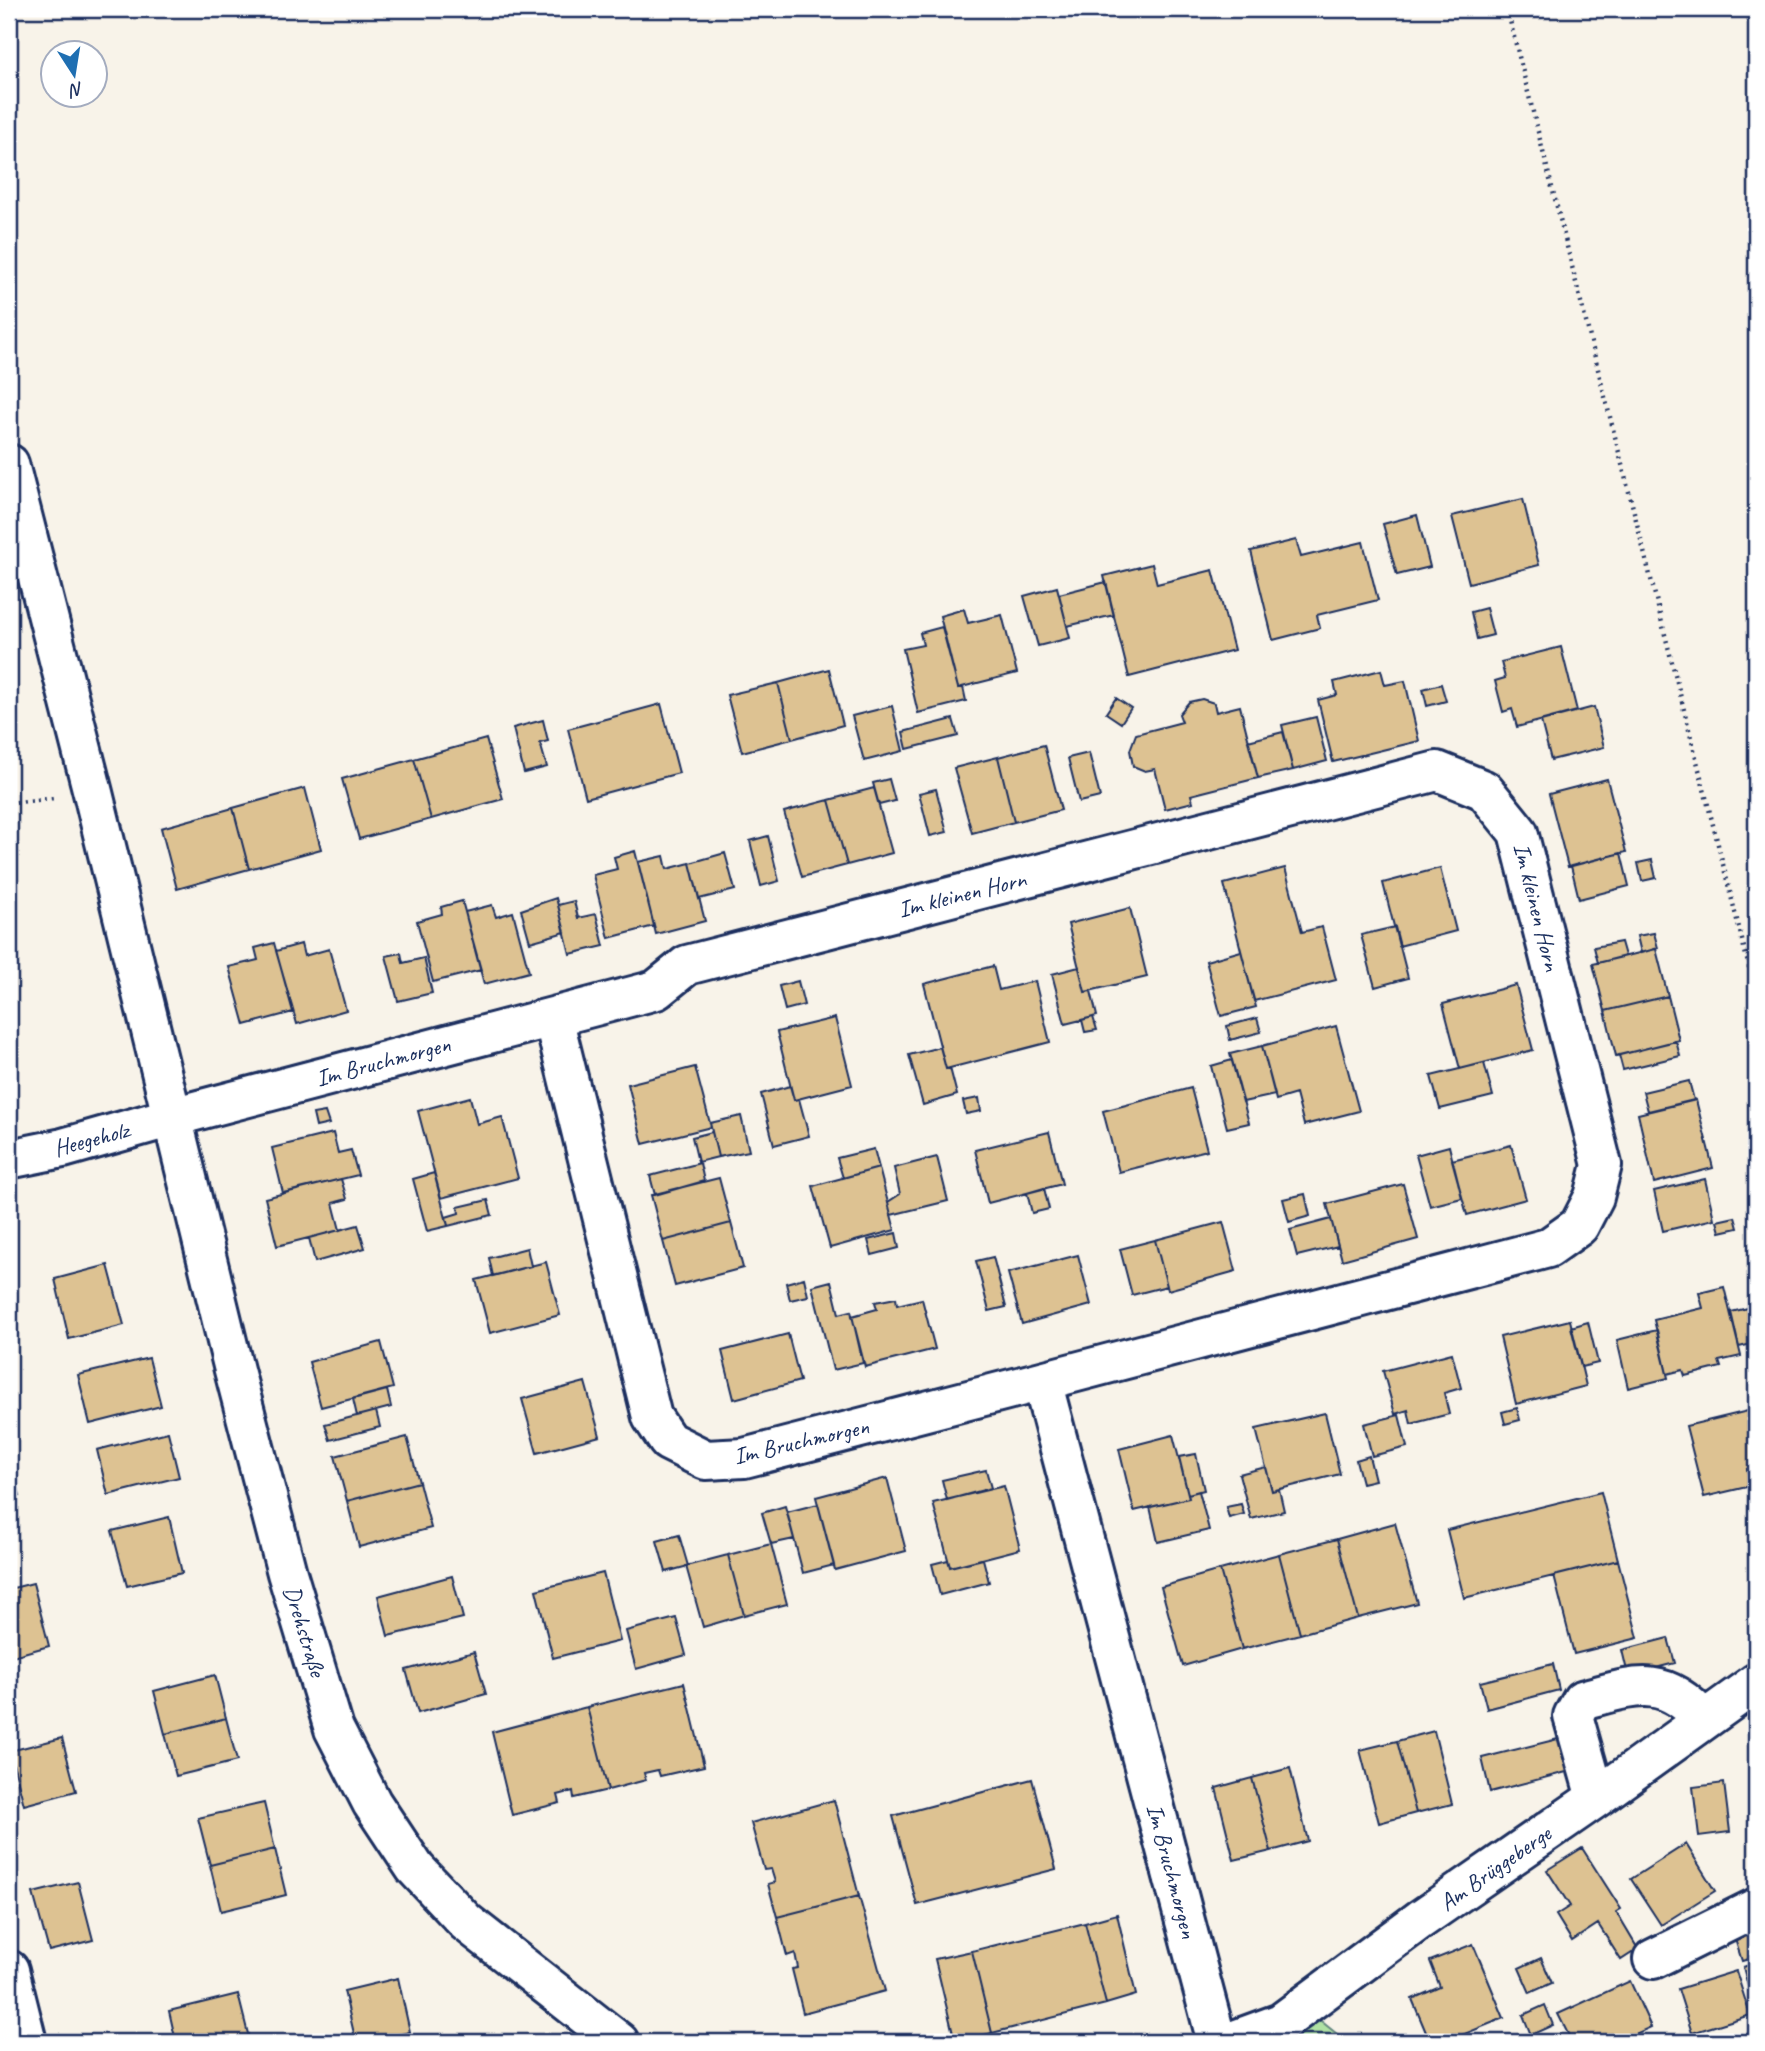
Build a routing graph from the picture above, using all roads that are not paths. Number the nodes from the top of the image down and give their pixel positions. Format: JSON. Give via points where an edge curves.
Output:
{"nodes":[{"id":1,"x":9,"y":464,"type":"edge"},
{"id":2,"x":552,"y":1017,"type":"junction"},
{"id":3,"x":172,"y":1117,"type":"junction"},
{"id":4,"x":9,"y":1159,"type":"edge"},
{"id":5,"x":1042,"y":1381,"type":"junction"},
{"id":6,"x":1756,"y":1683,"type":"edge"},
{"id":7,"x":1703,"y":1720,"type":"junction"},
{"id":8,"x":1596,"y":1798,"type":"junction"},
{"id":9,"x":1756,"y":1908,"type":"edge"},
{"id":10,"x":1653,"y":1959,"type":"dead end"},
{"id":11,"x":9,"y":1970,"type":"edge"},
{"id":12,"x":27,"y":2042,"type":"edge"},
{"id":13,"x":619,"y":2042,"type":"edge"},
{"id":14,"x":1217,"y":2042,"type":"edge"},
{"id":15,"x":1229,"y":2042,"type":"edge"}],
"edges":[{"from":1,"to":3,"type":"street","name":"Drehstraße"},
{"from":2,"to":3,"type":"street","name":"Im Bruchmorgen"},
{"from":2,"to":5,"type":"street","name":"Im Bruchmorgen","via":[[652,1417],[668,1441],[706,1460],[744,1458]]},
{"from":2,"to":5,"type":"street","name":"Im kleinen Horn","via":[[656,990],[687,965],[1437,771],[1484,790],[1518,832],[1602,1165],[1594,1197],[1579,1226],[1548,1248]]},
{"from":3,"to":4,"type":"street","name":"Heegeholz"},
{"from":3,"to":13,"type":"street","name":"Drehstraße","via":[[287,1573],[334,1729],[372,1803],[415,1868],[466,1922]]},
{"from":5,"to":14,"type":"street","name":"Im Bruchmorgen"},
{"from":6,"to":7,"type":"street","name":"Am Brüggeberge"},
{"from":7,"to":8,"type":"street","name":"Am Brüggeberge"},
{"from":7,"to":8,"type":"street","via":[[1688,1703],[1663,1689],[1638,1686],[1582,1700],[1573,1716]]},
{"from":8,"to":15,"type":"street","name":"Am Brüggeberge","via":[[1281,2022]]},
{"from":9,"to":10,"type":"street"},
{"from":11,"to":12,"type":"street"}]}
